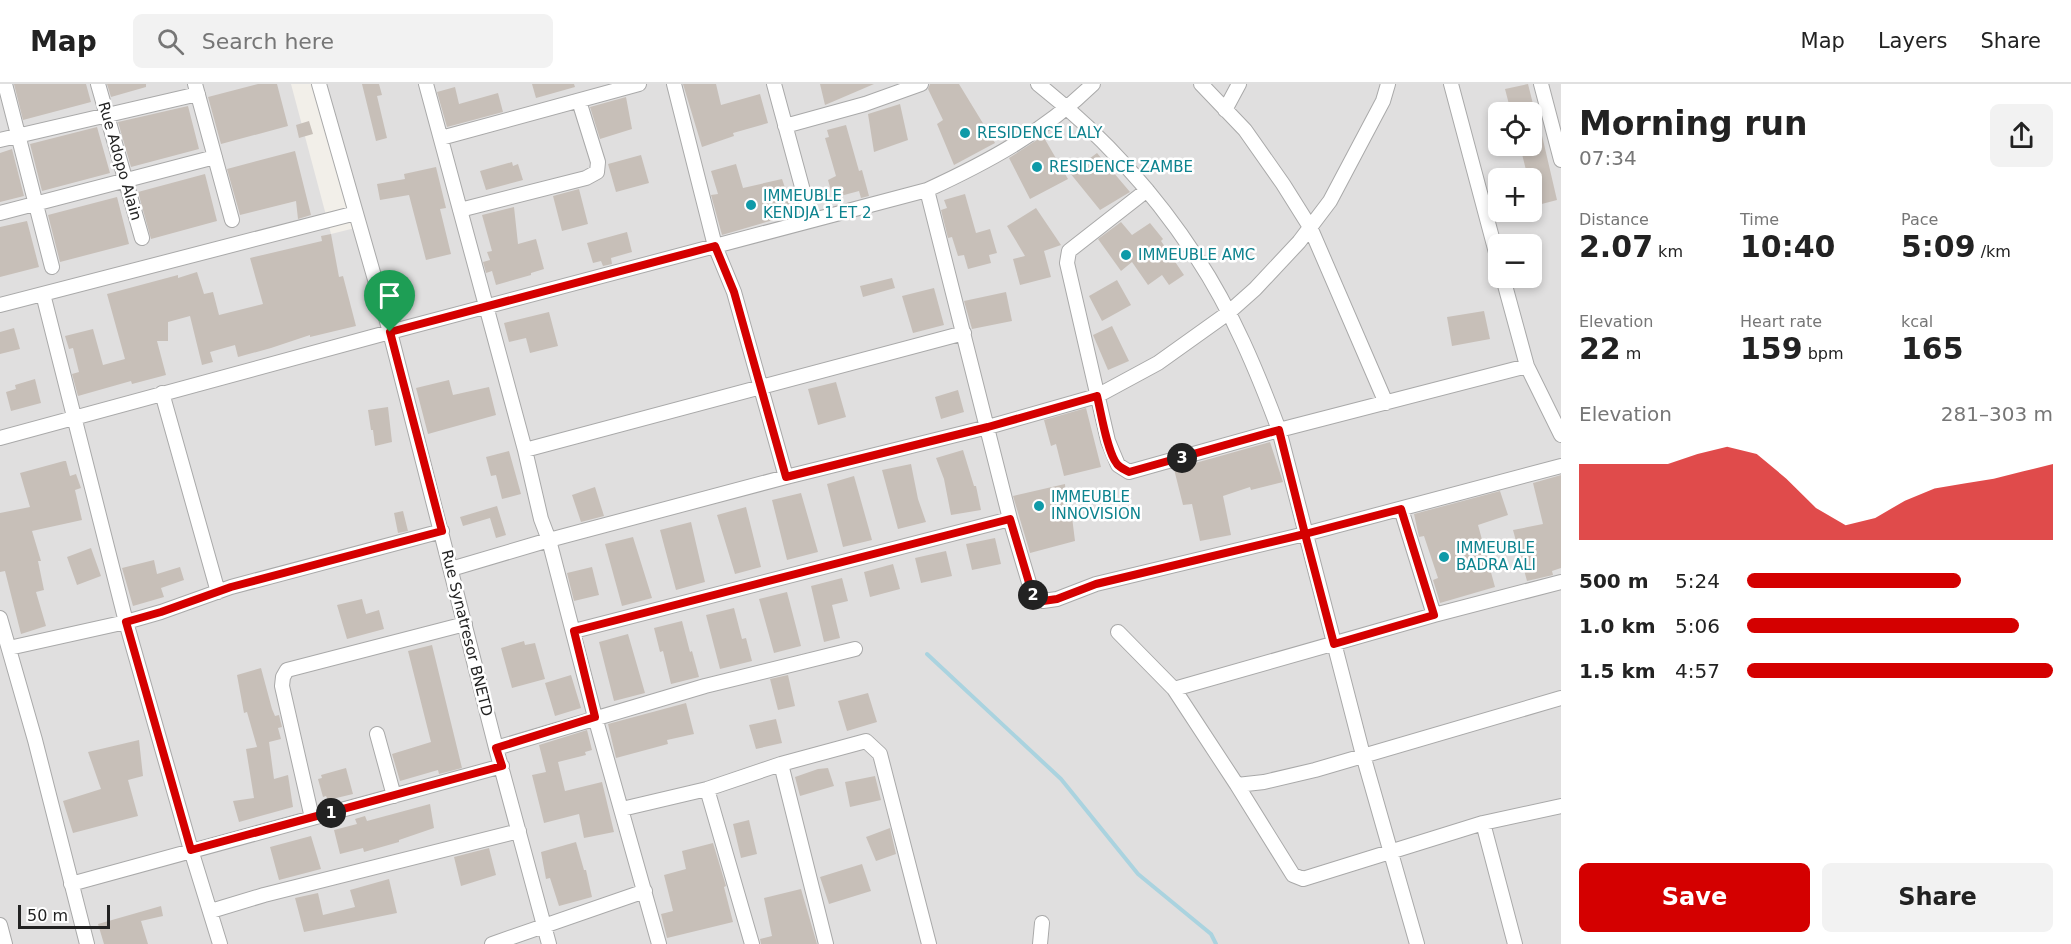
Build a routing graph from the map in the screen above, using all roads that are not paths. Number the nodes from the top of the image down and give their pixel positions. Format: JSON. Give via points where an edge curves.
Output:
{"nodes":[{"id":1,"x":5,"y":84,"type":"edge"},
{"id":2,"x":98,"y":84,"type":"edge"},
{"id":3,"x":319,"y":84,"type":"edge"},
{"id":4,"x":426,"y":84,"type":"edge"},
{"id":5,"x":639,"y":84,"type":"edge"},
{"id":6,"x":674,"y":84,"type":"edge"},
{"id":7,"x":774,"y":84,"type":"edge"},
{"id":8,"x":921,"y":84,"type":"edge"},
{"id":9,"x":1038,"y":84,"type":"edge"},
{"id":10,"x":1093,"y":84,"type":"edge"},
{"id":11,"x":1201,"y":84,"type":"edge"},
{"id":12,"x":1239,"y":84,"type":"edge"},
{"id":13,"x":1388,"y":84,"type":"edge"},
{"id":14,"x":1451,"y":84,"type":"edge"},
{"id":15,"x":1541,"y":84,"type":"edge"},
{"id":16,"x":196,"y":89,"type":"edge"},
{"id":17,"x":579,"y":100,"type":"junction"},
{"id":18,"x":1068,"y":108,"type":"junction"},
{"id":19,"x":1225,"y":110,"type":"junction"},
{"id":20,"x":107,"y":115,"type":"junction"},
{"id":21,"x":785,"y":126,"type":"junction"},
{"id":22,"x":18,"y":136,"type":"junction"},
{"id":23,"x":441,"y":138,"type":"junction"},
{"id":24,"x":0,"y":140,"type":"edge"},
{"id":25,"x":215,"y":157,"type":"junction"},
{"id":26,"x":1561,"y":160,"type":"edge"},
{"id":27,"x":125,"y":180,"type":"junction"},
{"id":28,"x":927,"y":190,"type":"junction"},
{"id":29,"x":1147,"y":190,"type":"junction"},
{"id":30,"x":36,"y":204,"type":"junction"},
{"id":31,"x":460,"y":210,"type":"junction"},
{"id":32,"x":0,"y":213,"type":"edge"},
{"id":33,"x":356,"y":213,"type":"junction"},
{"id":34,"x":232,"y":220,"type":"dead end"},
{"id":35,"x":811,"y":220,"type":"junction"},
{"id":36,"x":1310,"y":227,"type":"junction"},
{"id":37,"x":1491,"y":234,"type":"edge"},
{"id":38,"x":142,"y":238,"type":"dead end"},
{"id":39,"x":715,"y":246,"type":"junction"},
{"id":40,"x":52,"y":267,"type":"dead end"},
{"id":41,"x":1506,"y":288,"type":"edge"},
{"id":42,"x":44,"y":294,"type":"junction"},
{"id":43,"x":0,"y":305,"type":"edge"},
{"id":44,"x":486,"y":307,"type":"junction"},
{"id":45,"x":1228,"y":313,"type":"junction"},
{"id":46,"x":390,"y":332,"type":"junction"},
{"id":47,"x":964,"y":333,"type":"junction"},
{"id":48,"x":1527,"y":366,"type":"junction"},
{"id":49,"x":761,"y":387,"type":"junction"},
{"id":50,"x":162,"y":393,"type":"junction"},
{"id":51,"x":1097,"y":396,"type":"junction"},
{"id":52,"x":1386,"y":403,"type":"junction"},
{"id":53,"x":74,"y":419,"type":"junction"},
{"id":54,"x":988,"y":427,"type":"junction"},
{"id":55,"x":1279,"y":430,"type":"junction"},
{"id":56,"x":1561,"y":435,"type":"edge"},
{"id":57,"x":0,"y":438,"type":"edge"},
{"id":58,"x":525,"y":450,"type":"junction"},
{"id":59,"x":1561,"y":466,"type":"edge"},
{"id":60,"x":786,"y":477,"type":"junction"},
{"id":61,"x":1401,"y":509,"type":"junction"},
{"id":62,"x":1010,"y":519,"type":"junction"},
{"id":63,"x":442,"y":531,"type":"junction"},
{"id":64,"x":1305,"y":534,"type":"junction"},
{"id":65,"x":549,"y":540,"type":"junction"},
{"id":66,"x":451,"y":569,"type":"junction"},
{"id":67,"x":1561,"y":582,"type":"edge"},
{"id":68,"x":218,"y":592,"type":"junction"},
{"id":69,"x":1434,"y":615,"type":"junction"},
{"id":70,"x":0,"y":618,"type":"edge"},
{"id":71,"x":126,"y":622,"type":"junction"},
{"id":72,"x":465,"y":624,"type":"junction"},
{"id":73,"x":574,"y":631,"type":"junction"},
{"id":74,"x":1118,"y":632,"type":"dead end"},
{"id":75,"x":1334,"y":644,"type":"junction"},
{"id":76,"x":9,"y":648,"type":"junction"},
{"id":77,"x":855,"y":649,"type":"dead end"},
{"id":78,"x":1174,"y":689,"type":"junction"},
{"id":79,"x":1561,"y":698,"type":"edge"},
{"id":80,"x":595,"y":717,"type":"junction"},
{"id":81,"x":377,"y":734,"type":"dead end"},
{"id":82,"x":496,"y":748,"type":"junction"},
{"id":83,"x":1363,"y":755,"type":"junction"},
{"id":84,"x":780,"y":764,"type":"junction"},
{"id":85,"x":502,"y":766,"type":"junction"},
{"id":86,"x":1237,"y":785,"type":"junction"},
{"id":87,"x":708,"y":789,"type":"junction"},
{"id":88,"x":394,"y":796,"type":"junction"},
{"id":89,"x":1561,"y":806,"type":"edge"},
{"id":90,"x":622,"y":809,"type":"junction"},
{"id":91,"x":312,"y":818,"type":"junction"},
{"id":92,"x":1483,"y":823,"type":"junction"},
{"id":93,"x":519,"y":831,"type":"junction"},
{"id":94,"x":191,"y":850,"type":"junction"},
{"id":95,"x":1391,"y":853,"type":"junction"},
{"id":96,"x":71,"y":884,"type":"junction"},
{"id":97,"x":645,"y":891,"type":"junction"},
{"id":98,"x":211,"y":911,"type":"junction"},
{"id":99,"x":1042,"y":923,"type":"dead end"},
{"id":100,"x":0,"y":925,"type":"edge"},
{"id":101,"x":545,"y":926,"type":"junction"},
{"id":102,"x":6,"y":944,"type":"edge"},
{"id":103,"x":87,"y":944,"type":"edge"},
{"id":104,"x":220,"y":944,"type":"edge"},
{"id":105,"x":492,"y":944,"type":"edge"},
{"id":106,"x":549,"y":944,"type":"edge"},
{"id":107,"x":659,"y":944,"type":"edge"},
{"id":108,"x":752,"y":944,"type":"edge"},
{"id":109,"x":826,"y":944,"type":"edge"},
{"id":110,"x":929,"y":944,"type":"edge"},
{"id":111,"x":1040,"y":944,"type":"edge"},
{"id":112,"x":1417,"y":944,"type":"edge"},
{"id":113,"x":1515,"y":944,"type":"edge"}],
"edges":[{"from":1,"to":22,"type":"street"},
{"from":2,"to":20,"type":"street","name":"Rue Adopo Alain"},
{"from":3,"to":33,"type":"street","name":"Rue Synatresor BNETD"},
{"from":4,"to":23,"type":"street"},
{"from":5,"to":17,"type":"street"},
{"from":6,"to":39,"type":"street"},
{"from":7,"to":21,"type":"street"},
{"from":8,"to":21,"type":"street"},
{"from":9,"to":18,"type":"street"},
{"from":10,"to":18,"type":"street"},
{"from":11,"to":19,"type":"street"},
{"from":12,"to":19,"type":"street"},
{"from":13,"to":36,"type":"street","via":[[1383,101],[1330,201]]},
{"from":14,"to":37,"type":"street"},
{"from":15,"to":26,"type":"street"},
{"from":16,"to":20,"type":"street"},
{"from":16,"to":25,"type":"street"},
{"from":17,"to":23,"type":"street"},
{"from":17,"to":31,"type":"street","via":[[598,162],[597,172]]},
{"from":18,"to":28,"type":"street","via":[[996,157]]},
{"from":18,"to":29,"type":"street"},
{"from":19,"to":36,"type":"street","via":[[1245,130]]},
{"from":20,"to":22,"type":"street"},
{"from":20,"to":27,"type":"street","name":"Rue Adopo Alain"},
{"from":21,"to":35,"type":"street"},
{"from":22,"to":24,"type":"street"},
{"from":22,"to":30,"type":"street"},
{"from":23,"to":31,"type":"street"},
{"from":25,"to":27,"type":"street"},
{"from":25,"to":34,"type":"street"},
{"from":27,"to":30,"type":"street"},
{"from":27,"to":38,"type":"street","name":"Rue Adopo Alain"},
{"from":28,"to":35,"type":"street"},
{"from":28,"to":47,"type":"street"},
{"from":29,"to":45,"type":"street","via":[[1197,258]]},
{"from":29,"to":51,"type":"street","via":[[1069,251],[1071,284]]},
{"from":30,"to":32,"type":"street"},
{"from":30,"to":40,"type":"street"},
{"from":31,"to":44,"type":"street"},
{"from":33,"to":42,"type":"street"},
{"from":33,"to":46,"type":"street","name":"Rue Synatresor BNETD"},
{"from":35,"to":39,"type":"street"},
{"from":36,"to":45,"type":"street"},
{"from":36,"to":52,"type":"street"},
{"from":39,"to":44,"type":"street"},
{"from":39,"to":49,"type":"street","via":[[734,292]]},
{"from":41,"to":48,"type":"street"},
{"from":42,"to":43,"type":"street"},
{"from":42,"to":53,"type":"street"},
{"from":44,"to":46,"type":"street"},
{"from":44,"to":58,"type":"street"},
{"from":45,"to":51,"type":"street","via":[[1158,363]]},
{"from":45,"to":55,"type":"street","via":[[1261,381]]},
{"from":46,"to":50,"type":"street"},
{"from":46,"to":63,"type":"street","name":"Rue Synatresor BNETD"},
{"from":47,"to":49,"type":"street"},
{"from":47,"to":54,"type":"street"},
{"from":48,"to":52,"type":"street"},
{"from":48,"to":56,"type":"street"},
{"from":49,"to":58,"type":"street"},
{"from":49,"to":60,"type":"street"},
{"from":50,"to":53,"type":"street"},
{"from":50,"to":68,"type":"street"},
{"from":51,"to":54,"type":"street"},
{"from":51,"to":55,"type":"street","via":[[1114,459],[1129,472]]},
{"from":52,"to":55,"type":"street"},
{"from":53,"to":57,"type":"street"},
{"from":53,"to":71,"type":"street"},
{"from":54,"to":60,"type":"street"},
{"from":54,"to":62,"type":"street"},
{"from":55,"to":64,"type":"street"},
{"from":58,"to":65,"type":"street"},
{"from":59,"to":61,"type":"street"},
{"from":60,"to":65,"type":"street"},
{"from":61,"to":64,"type":"street"},
{"from":61,"to":69,"type":"street"},
{"from":62,"to":64,"type":"street","via":[[1033,596],[1043,601],[1096,584]]},
{"from":62,"to":73,"type":"street"},
{"from":63,"to":66,"type":"street","name":"Rue Synatresor BNETD"},
{"from":63,"to":68,"type":"street"},
{"from":64,"to":75,"type":"street"},
{"from":65,"to":66,"type":"street"},
{"from":65,"to":73,"type":"street"},
{"from":66,"to":72,"type":"street","name":"Rue Synatresor BNETD"},
{"from":67,"to":69,"type":"street"},
{"from":68,"to":71,"type":"street"},
{"from":69,"to":75,"type":"street"},
{"from":70,"to":76,"type":"street"},
{"from":71,"to":76,"type":"street"},
{"from":71,"to":94,"type":"street"},
{"from":72,"to":82,"type":"street","name":"Rue Synatresor BNETD"},
{"from":72,"to":91,"type":"street","via":[[287,670],[282,686]]},
{"from":73,"to":80,"type":"street"},
{"from":74,"to":78,"type":"street"},
{"from":75,"to":78,"type":"street"},
{"from":75,"to":83,"type":"street"},
{"from":76,"to":96,"type":"street"},
{"from":77,"to":80,"type":"street"},
{"from":78,"to":86,"type":"street"},
{"from":79,"to":83,"type":"street"},
{"from":80,"to":82,"type":"street"},
{"from":80,"to":90,"type":"street"},
{"from":81,"to":88,"type":"street"},
{"from":82,"to":85,"type":"street","name":"Rue Synatresor BNETD"},
{"from":83,"to":86,"type":"street","via":[[1315,770]]},
{"from":83,"to":95,"type":"street"},
{"from":84,"to":87,"type":"street"},
{"from":84,"to":109,"type":"street"},
{"from":84,"to":110,"type":"street","via":[[866,741],[875,747]]},
{"from":85,"to":88,"type":"street"},
{"from":85,"to":93,"type":"street","name":"Rue Synatresor BNETD"},
{"from":86,"to":95,"type":"street","via":[[1293,875],[1303,879]]},
{"from":87,"to":90,"type":"street"},
{"from":87,"to":108,"type":"street"},
{"from":88,"to":91,"type":"street"},
{"from":89,"to":92,"type":"street"},
{"from":90,"to":97,"type":"street"},
{"from":91,"to":94,"type":"street"},
{"from":92,"to":95,"type":"street"},
{"from":92,"to":113,"type":"street"},
{"from":93,"to":98,"type":"street"},
{"from":93,"to":101,"type":"street","name":"Rue Synatresor BNETD"},
{"from":94,"to":96,"type":"street"},
{"from":94,"to":98,"type":"street"},
{"from":95,"to":112,"type":"street"},
{"from":96,"to":103,"type":"street"},
{"from":97,"to":101,"type":"street"},
{"from":97,"to":107,"type":"street"},
{"from":98,"to":104,"type":"street"},
{"from":99,"to":111,"type":"street"},
{"from":100,"to":102,"type":"street"},
{"from":101,"to":105,"type":"street"},
{"from":101,"to":106,"type":"street","name":"Rue Synatresor BNETD"}]}
